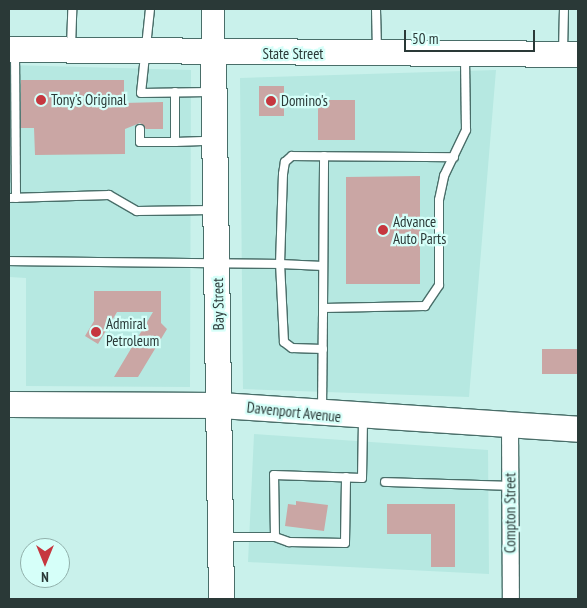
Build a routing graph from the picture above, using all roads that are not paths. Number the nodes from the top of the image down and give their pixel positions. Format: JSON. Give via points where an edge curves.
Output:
{"nodes":[{"id":1,"x":72,"y":9,"type":"edge"},
{"id":2,"x":150,"y":9,"type":"edge"},
{"id":3,"x":213,"y":9,"type":"edge"},
{"id":4,"x":376,"y":9,"type":"edge"},
{"id":5,"x":564,"y":9,"type":"edge"},
{"id":6,"x":12,"y":49,"type":"edge"},
{"id":7,"x":71,"y":50,"type":"junction"},
{"id":8,"x":148,"y":52,"type":"junction"},
{"id":9,"x":213,"y":54,"type":"junction"},
{"id":10,"x":377,"y":54,"type":"junction"},
{"id":11,"x":464,"y":54,"type":"junction"},
{"id":12,"x":570,"y":54,"type":"edge"},
{"id":13,"x":175,"y":92,"type":"junction"},
{"id":14,"x":214,"y":92,"type":"junction"},
{"id":15,"x":141,"y":93,"type":"junction"},
{"id":16,"x":141,"y":102,"type":"dead end"},
{"id":17,"x":140,"y":129,"type":"dead end"},
{"id":18,"x":215,"y":140,"type":"junction"},
{"id":19,"x":175,"y":142,"type":"junction"},
{"id":20,"x":324,"y":156,"type":"junction"},
{"id":21,"x":454,"y":157,"type":"junction"},
{"id":22,"x":13,"y":198,"type":"edge"},
{"id":23,"x":217,"y":210,"type":"junction"},
{"id":24,"x":9,"y":261,"type":"edge"},
{"id":25,"x":280,"y":264,"type":"junction"},
{"id":26,"x":217,"y":265,"type":"junction"},
{"id":27,"x":323,"y":266,"type":"junction"},
{"id":28,"x":323,"y":308,"type":"junction"},
{"id":29,"x":323,"y":349,"type":"junction"},
{"id":30,"x":9,"y":404,"type":"edge"},
{"id":31,"x":220,"y":405,"type":"junction"},
{"id":32,"x":322,"y":415,"type":"junction"},
{"id":33,"x":363,"y":418,"type":"junction"},
{"id":34,"x":510,"y":426,"type":"junction"},
{"id":35,"x":578,"y":430,"type":"edge"},
{"id":36,"x":346,"y":477,"type":"junction"},
{"id":37,"x":386,"y":482,"type":"dead end"},
{"id":38,"x":510,"y":486,"type":"junction"},
{"id":39,"x":220,"y":537,"type":"junction"},
{"id":40,"x":275,"y":537,"type":"junction"},
{"id":41,"x":221,"y":599,"type":"edge"},
{"id":42,"x":511,"y":599,"type":"edge"}],
"edges":[{"from":1,"to":7,"type":"lane"},
{"from":2,"to":8,"type":"lane"},
{"from":3,"to":9,"type":"main road","name":"Bay Street"},
{"from":4,"to":10,"type":"lane"},
{"from":5,"to":12,"type":"lane"},
{"from":6,"to":7,"type":"main road","name":"State Street"},
{"from":6,"to":22,"type":"lane"},
{"from":7,"to":8,"type":"main road","name":"State Street"},
{"from":8,"to":9,"type":"main road","name":"State Street"},
{"from":8,"to":15,"type":"lane"},
{"from":9,"to":10,"type":"main road","name":"State Street"},
{"from":9,"to":14,"type":"main road","name":"Bay Street"},
{"from":10,"to":11,"type":"main road","name":"State Street"},
{"from":11,"to":12,"type":"main road","name":"State Street"},
{"from":11,"to":21,"type":"lane","via":[[466,130]]},
{"from":13,"to":14,"type":"lane"},
{"from":13,"to":15,"type":"lane"},
{"from":13,"to":19,"type":"lane"},
{"from":14,"to":18,"type":"main road","name":"Bay Street"},
{"from":15,"to":16,"type":"lane"},
{"from":17,"to":19,"type":"lane","via":[[140,142]]},
{"from":18,"to":19,"type":"lane"},
{"from":18,"to":23,"type":"main road","name":"Bay Street"},
{"from":20,"to":21,"type":"lane"},
{"from":20,"to":25,"type":"lane","via":[[292,156],[285,162]]},
{"from":20,"to":27,"type":"lane"},
{"from":21,"to":28,"type":"lane","via":[[441,186],[439,285],[433,297],[425,306],[414,308]]},
{"from":22,"to":23,"type":"lane","via":[[109,195],[136,211]]},
{"from":23,"to":26,"type":"main road","name":"Bay Street"},
{"from":24,"to":26,"type":"lane"},
{"from":25,"to":26,"type":"lane"},
{"from":25,"to":27,"type":"lane"},
{"from":25,"to":29,"type":"lane","via":[[284,342],[292,348]]},
{"from":26,"to":31,"type":"main road","name":"Bay Street"},
{"from":27,"to":28,"type":"lane"},
{"from":28,"to":29,"type":"lane"},
{"from":29,"to":32,"type":"lane"},
{"from":30,"to":31,"type":"main road","name":"Davenport Avenue"},
{"from":31,"to":32,"type":"main road","name":"Davenport Avenue"},
{"from":31,"to":39,"type":"main road","name":"Bay Street"},
{"from":32,"to":33,"type":"main road","name":"Davenport Avenue"},
{"from":33,"to":34,"type":"main road","name":"Davenport Avenue"},
{"from":33,"to":36,"type":"lane","via":[[362,478]]},
{"from":34,"to":35,"type":"main road","name":"Davenport Avenue"},
{"from":34,"to":38,"type":"street","name":"Compton Street"},
{"from":36,"to":40,"type":"lane","via":[[274,475]]},
{"from":36,"to":40,"type":"lane","via":[[346,543],[289,542]]},
{"from":37,"to":38,"type":"lane"},
{"from":38,"to":42,"type":"street","name":"Compton Street"},
{"from":39,"to":40,"type":"lane"},
{"from":39,"to":41,"type":"main road","name":"Bay Street"}]}
